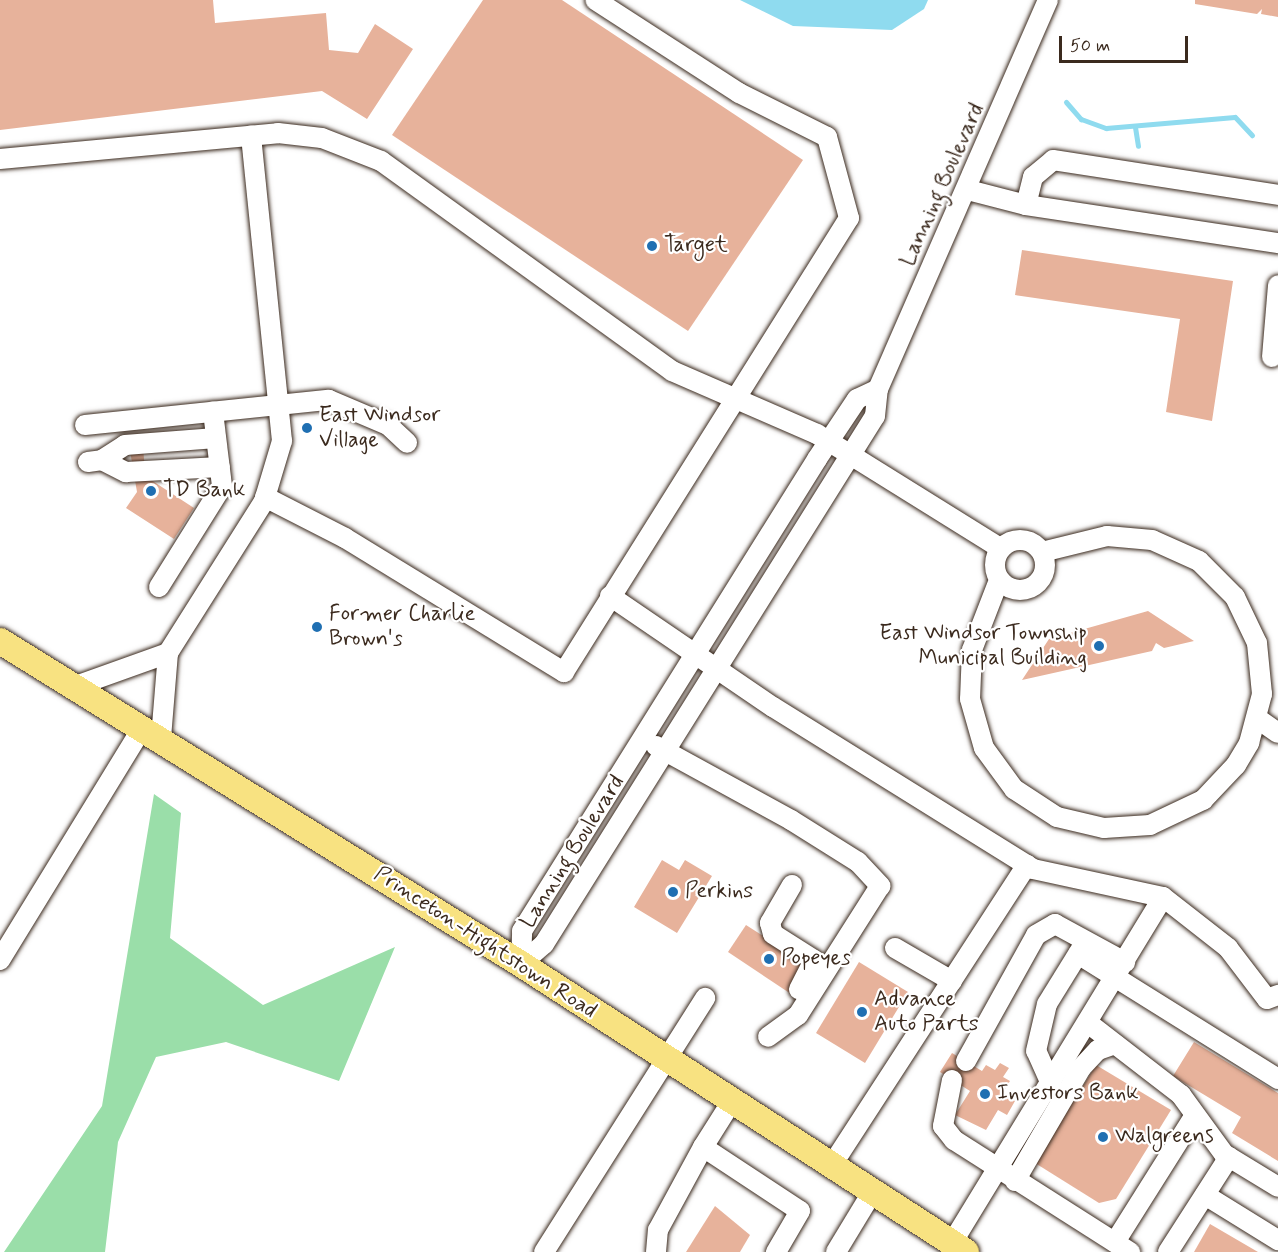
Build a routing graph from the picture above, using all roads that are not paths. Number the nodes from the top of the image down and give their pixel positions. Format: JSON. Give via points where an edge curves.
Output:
{"nodes":[{"id":1,"x":595,"y":0,"type":"edge"},
{"id":2,"x":1048,"y":0,"type":"edge"},
{"id":3,"x":251,"y":136,"type":"junction"},
{"id":4,"x":0,"y":159,"type":"edge"},
{"id":5,"x":968,"y":189,"type":"junction"},
{"id":6,"x":1278,"y":195,"type":"edge"},
{"id":7,"x":1026,"y":205,"type":"junction"},
{"id":8,"x":1278,"y":243,"type":"edge"},
{"id":9,"x":1278,"y":285,"type":"edge"},
{"id":10,"x":1272,"y":357,"type":"dead end"},
{"id":11,"x":878,"y":389,"type":"junction"},
{"id":12,"x":734,"y":400,"type":"junction"},
{"id":13,"x":279,"y":403,"type":"junction"},
{"id":14,"x":213,"y":412,"type":"junction"},
{"id":15,"x":85,"y":425,"type":"dead end"},
{"id":16,"x":830,"y":442,"type":"junction"},
{"id":17,"x":407,"y":443,"type":"dead end"},
{"id":18,"x":218,"y":453,"type":"junction"},
{"id":19,"x":853,"y":453,"type":"junction"},
{"id":20,"x":265,"y":497,"type":"junction"},
{"id":21,"x":1000,"y":548,"type":"junction"},
{"id":22,"x":1042,"y":552,"type":"junction"},
{"id":23,"x":999,"y":580,"type":"junction"},
{"id":24,"x":159,"y":587,"type":"dead end"},
{"id":25,"x":610,"y":596,"type":"junction"},
{"id":26,"x":0,"y":641,"type":"edge"},
{"id":27,"x":168,"y":653,"type":"junction"},
{"id":28,"x":697,"y":653,"type":"junction"},
{"id":29,"x":717,"y":666,"type":"junction"},
{"id":30,"x":76,"y":686,"type":"junction"},
{"id":31,"x":1258,"y":719,"type":"junction"},
{"id":32,"x":152,"y":732,"type":"junction"},
{"id":33,"x":1278,"y":733,"type":"edge"},
{"id":34,"x":644,"y":738,"type":"junction"},
{"id":35,"x":665,"y":752,"type":"junction"},
{"id":36,"x":1027,"y":865,"type":"junction"},
{"id":37,"x":792,"y":885,"type":"dead end"},
{"id":38,"x":1163,"y":897,"type":"junction"},
{"id":39,"x":1082,"y":946,"type":"junction"},
{"id":40,"x":895,"y":948,"type":"dead end"},
{"id":41,"x":0,"y":960,"type":"edge"},
{"id":42,"x":521,"y":964,"type":"junction"},
{"id":43,"x":1120,"y":970,"type":"junction"},
{"id":44,"x":952,"y":981,"type":"junction"},
{"id":45,"x":1278,"y":995,"type":"edge"},
{"id":46,"x":705,"y":998,"type":"dead end"},
{"id":47,"x":1088,"y":1023,"type":"junction"},
{"id":48,"x":1115,"y":1044,"type":"junction"},
{"id":49,"x":668,"y":1060,"type":"junction"},
{"id":50,"x":966,"y":1061,"type":"dead end"},
{"id":51,"x":1278,"y":1079,"type":"edge"},
{"id":52,"x":952,"y":1080,"type":"dead end"},
{"id":53,"x":1051,"y":1084,"type":"junction"},
{"id":54,"x":732,"y":1101,"type":"junction"},
{"id":55,"x":1196,"y":1115,"type":"junction"},
{"id":56,"x":703,"y":1148,"type":"junction"},
{"id":57,"x":1229,"y":1157,"type":"junction"},
{"id":58,"x":832,"y":1165,"type":"junction"},
{"id":59,"x":997,"y":1170,"type":"junction"},
{"id":60,"x":1015,"y":1181,"type":"junction"},
{"id":61,"x":1278,"y":1187,"type":"edge"},
{"id":62,"x":680,"y":1190,"type":"junction"},
{"id":63,"x":873,"y":1191,"type":"junction"},
{"id":64,"x":1205,"y":1195,"type":"junction"},
{"id":65,"x":1278,"y":1240,"type":"edge"},
{"id":66,"x":1123,"y":1247,"type":"edge"},
{"id":67,"x":959,"y":1248,"type":"edge"},
{"id":68,"x":544,"y":1252,"type":"edge"},
{"id":69,"x":643,"y":1252,"type":"edge"},
{"id":70,"x":656,"y":1252,"type":"edge"},
{"id":71,"x":663,"y":1252,"type":"edge"},
{"id":72,"x":776,"y":1252,"type":"edge"},
{"id":73,"x":836,"y":1252,"type":"edge"},
{"id":74,"x":1168,"y":1252,"type":"edge"}],
"edges":[{"from":1,"to":12,"type":"street","via":[[739,93],[827,137],[830,145],[849,218]]},
{"from":2,"to":5,"type":"street","name":"Lanning Boulevard"},
{"from":3,"to":4,"type":"street"},
{"from":3,"to":12,"type":"street","via":[[322,138],[381,161],[672,371]]},
{"from":3,"to":13,"type":"street"},
{"from":5,"to":7,"type":"street"},
{"from":5,"to":11,"type":"street","name":"Lanning Boulevard"},
{"from":6,"to":7,"type":"street","via":[[1053,160],[1033,177]]},
{"from":7,"to":8,"type":"street"},
{"from":9,"to":10,"type":"street"},
{"from":11,"to":16,"type":"street","name":"Lanning Boulevard","via":[[857,399]]},
{"from":11,"to":19,"type":"street","name":"Lanning Boulevard","via":[[875,416]]},
{"from":12,"to":16,"type":"street","via":[[786,418]]},
{"from":12,"to":25,"type":"street"},
{"from":13,"to":14,"type":"street"},
{"from":13,"to":17,"type":"street","via":[[329,400],[388,425]]},
{"from":13,"to":20,"type":"street","via":[[282,441]]},
{"from":14,"to":15,"type":"street"},
{"from":14,"to":18,"type":"street"},
{"from":16,"to":19,"type":"street"},
{"from":16,"to":28,"type":"street","name":"Lanning Boulevard"},
{"from":18,"to":18,"type":"street","via":[[126,472],[95,460],[125,445]]},
{"from":18,"to":24,"type":"street","via":[[222,486]]},
{"from":19,"to":21,"type":"street"},
{"from":19,"to":29,"type":"street","name":"Lanning Boulevard"},
{"from":20,"to":25,"type":"street","via":[[564,672]]},
{"from":20,"to":27,"type":"street"},
{"from":21,"to":22,"type":"street","via":[[1022,540]]},
{"from":21,"to":23,"type":"street","via":[[994,564]]},
{"from":22,"to":23,"type":"street","via":[[1042,577],[1030,589],[1013,590]]},
{"from":22,"to":31,"type":"street","via":[[1082,539],[1132,536],[1199,561],[1235,597],[1254,635],[1262,668]]},
{"from":23,"to":31,"type":"street","via":[[972,650],[970,699],[975,724],[989,755],[1014,789],[1057,817],[1127,828],[1179,815],[1220,785],[1245,750]]},
{"from":25,"to":28,"type":"street"},
{"from":26,"to":30,"type":"main road","name":"Princeton-Hightstown Road"},
{"from":27,"to":30,"type":"street"},
{"from":27,"to":32,"type":"street"},
{"from":28,"to":29,"type":"street"},
{"from":28,"to":34,"type":"street","name":"Lanning Boulevard"},
{"from":29,"to":35,"type":"street","name":"Lanning Boulevard"},
{"from":29,"to":36,"type":"street"},
{"from":30,"to":32,"type":"main road","name":"Princeton-Hightstown Road"},
{"from":31,"to":33,"type":"street"},
{"from":32,"to":41,"type":"street"},
{"from":32,"to":42,"type":"main road","name":"Princeton-Hightstown Road"},
{"from":34,"to":35,"type":"street"},
{"from":34,"to":42,"type":"street","name":"Lanning Boulevard","via":[[522,931]]},
{"from":35,"to":37,"type":"street","via":[[858,862],[880,886],[798,1016],[768,1037],[814,960],[773,934],[770,923]]},
{"from":35,"to":42,"type":"street","name":"Lanning Boulevard","via":[[544,944]]},
{"from":36,"to":38,"type":"street"},
{"from":36,"to":44,"type":"street"},
{"from":38,"to":43,"type":"street"},
{"from":38,"to":45,"type":"street","via":[[1228,948],[1267,999]]},
{"from":39,"to":43,"type":"street"},
{"from":39,"to":50,"type":"street","via":[[1055,924],[1036,935]]},
{"from":39,"to":53,"type":"street","via":[[1047,1004],[1036,1051]]},
{"from":40,"to":44,"type":"street"},
{"from":42,"to":49,"type":"main road","name":"Princeton-Hightstown Road"},
{"from":43,"to":47,"type":"street"},
{"from":43,"to":51,"type":"street"},
{"from":44,"to":58,"type":"street"},
{"from":46,"to":49,"type":"street"},
{"from":47,"to":48,"type":"street"},
{"from":47,"to":53,"type":"street"},
{"from":48,"to":55,"type":"street","via":[[1181,1095]]},
{"from":48,"to":60,"type":"street","via":[[1098,1050],[1081,1068]]},
{"from":49,"to":54,"type":"main road","name":"Princeton-Hightstown Road"},
{"from":49,"to":68,"type":"street"},
{"from":52,"to":59,"type":"street","via":[[943,1126]]},
{"from":53,"to":59,"type":"street"},
{"from":54,"to":56,"type":"street"},
{"from":54,"to":58,"type":"main road","name":"Princeton-Hightstown Road"},
{"from":55,"to":57,"type":"street"},
{"from":55,"to":66,"type":"street"},
{"from":56,"to":62,"type":"street"},
{"from":56,"to":72,"type":"street","via":[[800,1211]]},
{"from":57,"to":61,"type":"street"},
{"from":57,"to":64,"type":"street"},
{"from":58,"to":63,"type":"main road","name":"Princeton-Hightstown Road"},
{"from":59,"to":60,"type":"street"},
{"from":59,"to":67,"type":"street"},
{"from":60,"to":66,"type":"street"},
{"from":62,"to":69,"type":"street","via":[[660,1202],[642,1239]]},
{"from":62,"to":70,"type":"street","via":[[658,1230]]},
{"from":62,"to":71,"type":"street","via":[[680,1210],[664,1236]]},
{"from":63,"to":67,"type":"main road","name":"Princeton-Hightstown Road"},
{"from":63,"to":73,"type":"street"},
{"from":64,"to":65,"type":"street"},
{"from":64,"to":74,"type":"street"}]}
